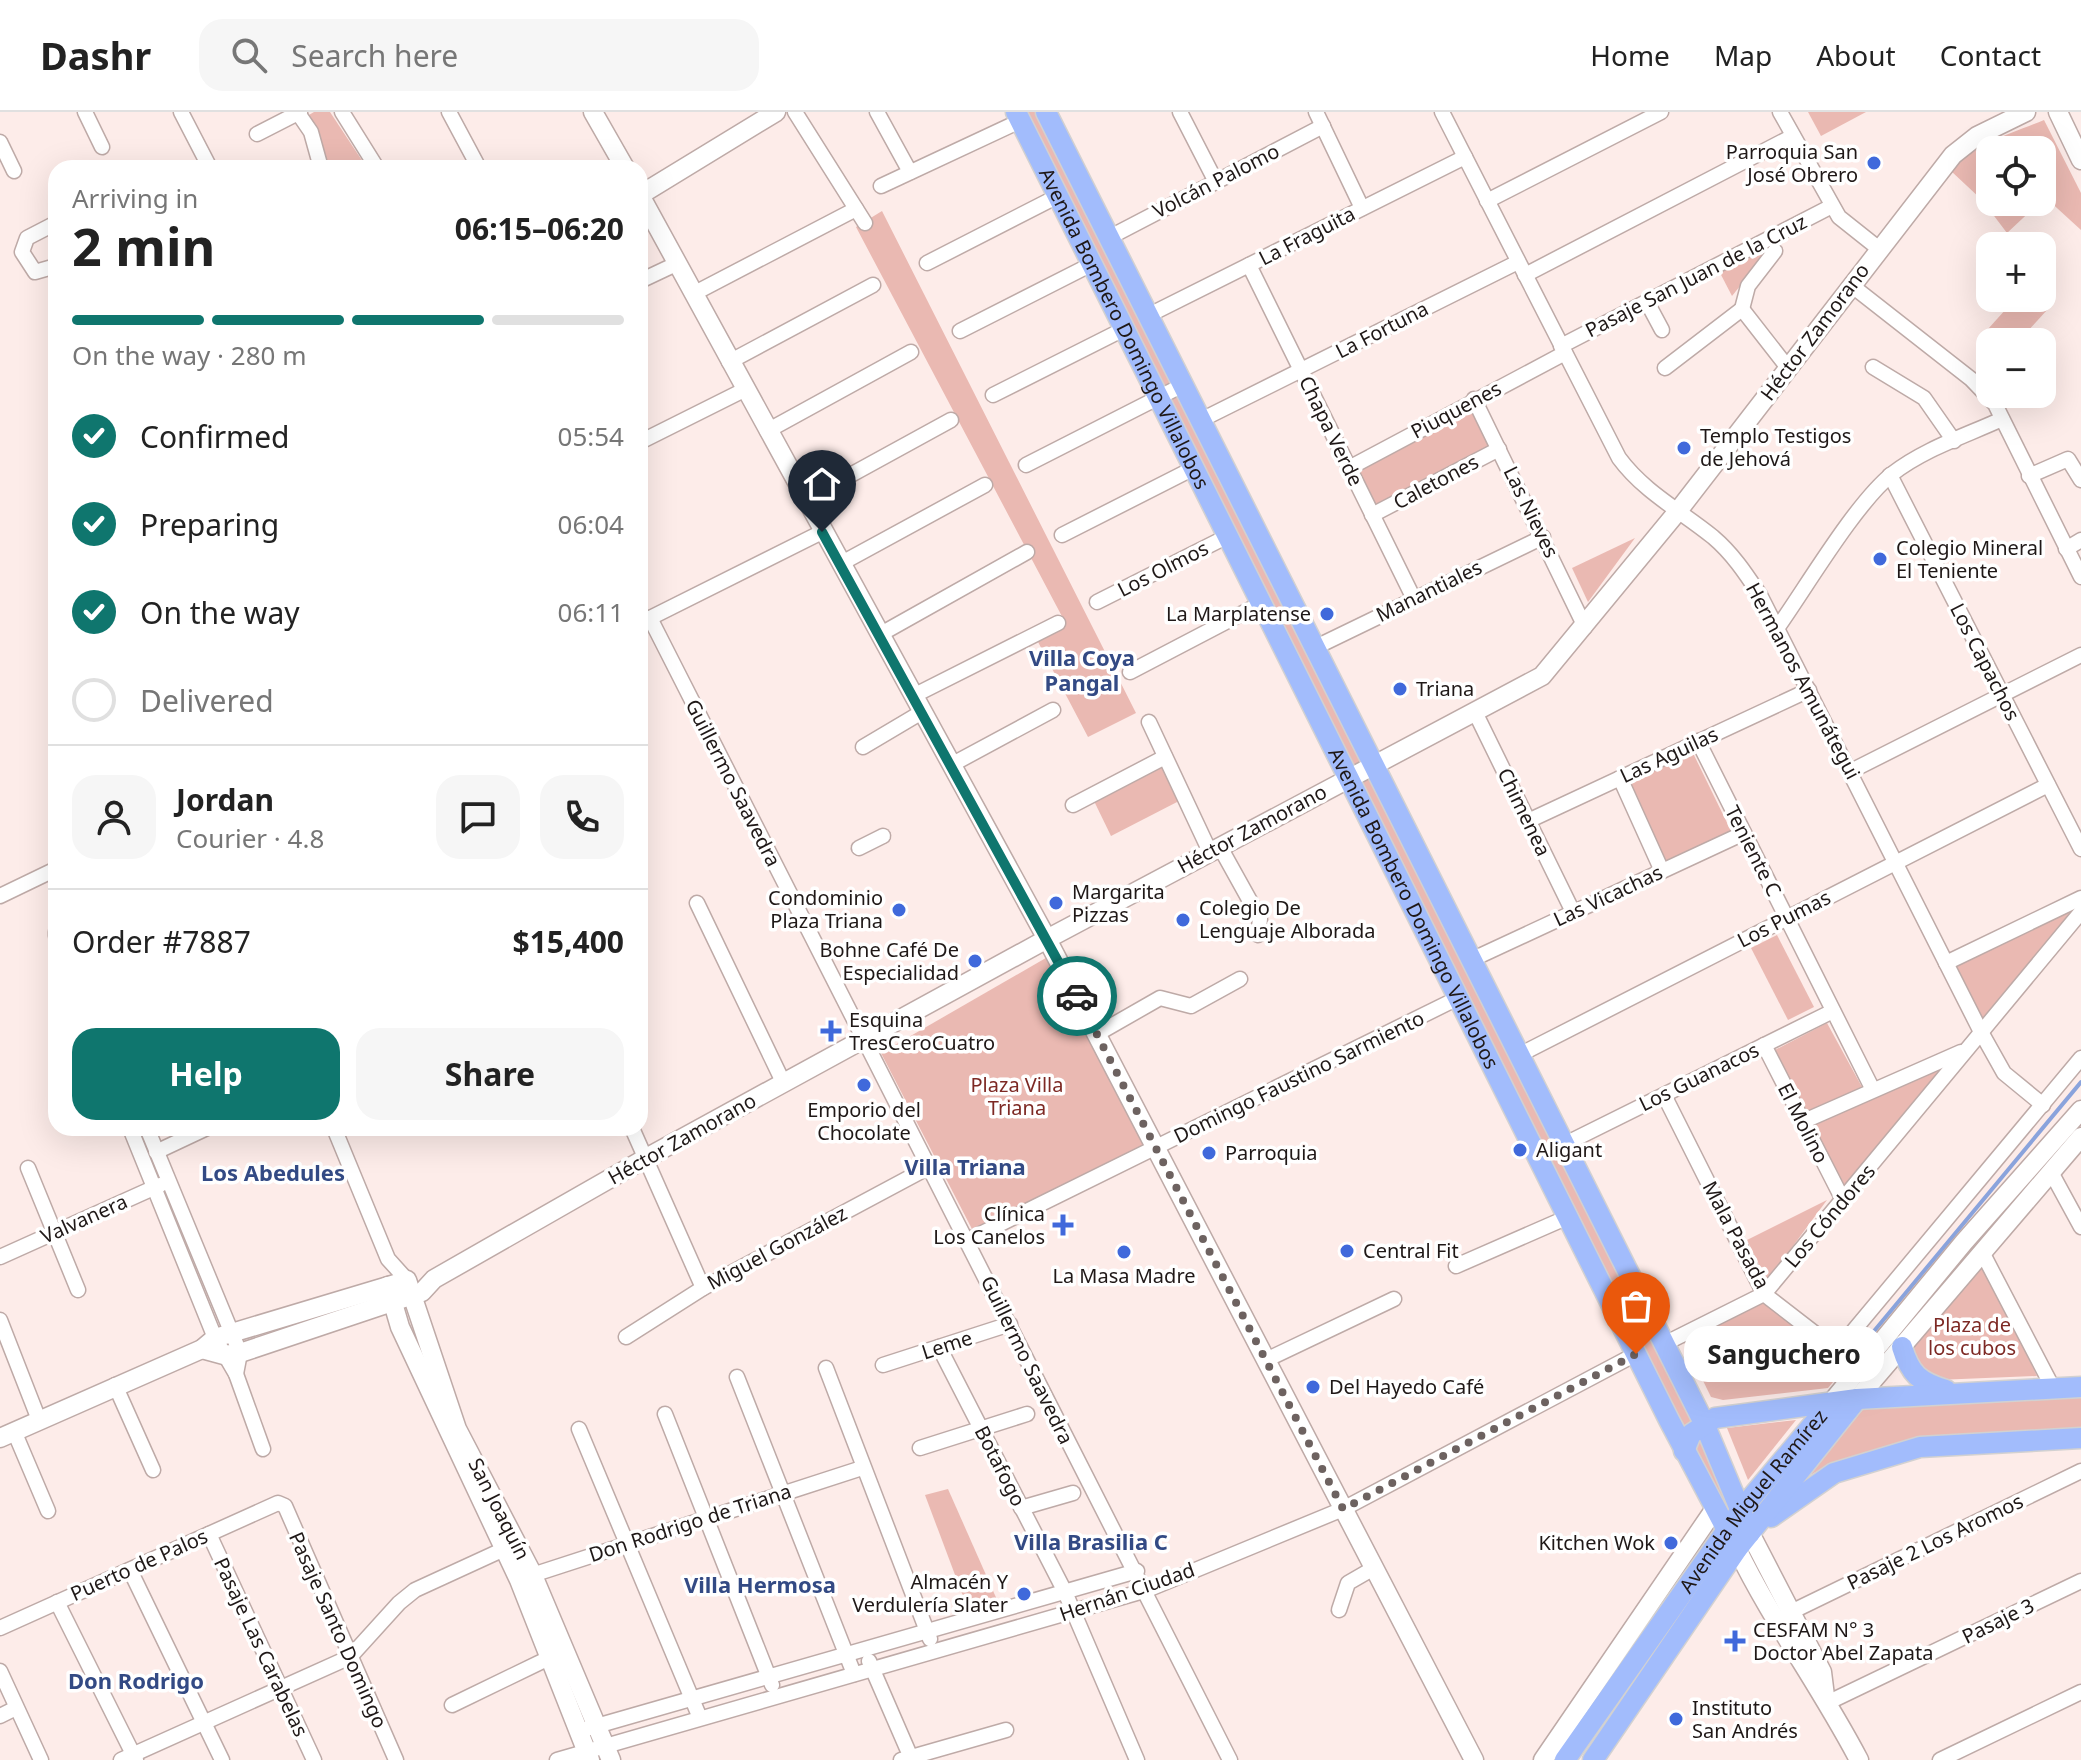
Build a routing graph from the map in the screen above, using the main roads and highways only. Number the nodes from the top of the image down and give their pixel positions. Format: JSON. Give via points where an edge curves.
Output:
{"nodes":[{"id":1,"x":1046,"y":112,"type":"edge"},
{"id":2,"x":1018,"y":117,"type":"edge"},
{"id":3,"x":1902,"y":1347,"type":"road end"},
{"id":4,"x":2081,"y":1387,"type":"edge"},
{"id":5,"x":1958,"y":1394,"type":"junction"},
{"id":6,"x":1857,"y":1399,"type":"junction"},
{"id":7,"x":1831,"y":1403,"type":"junction"},
{"id":8,"x":1704,"y":1423,"type":"junction"},
{"id":9,"x":2078,"y":1443,"type":"edge"},
{"id":10,"x":1684,"y":1451,"type":"junction"},
{"id":11,"x":1741,"y":1510,"type":"junction"},
{"id":12,"x":1738,"y":1538,"type":"junction"},
{"id":13,"x":1565,"y":1760,"type":"edge"},
{"id":14,"x":1593,"y":1760,"type":"edge"}],
"edges":[{"from":1,"to":8,"type":"main road","name":"Avenida Bombero Domingo Villalobos"},
{"from":2,"to":10,"type":"main road","name":"Avenida Bombero Domingo Villalobos"},
{"from":3,"to":5,"type":"main road","via":[[1909,1369],[1921,1383]]},
{"from":4,"to":5,"type":"main road"},
{"from":5,"to":6,"type":"main road"},
{"from":6,"to":7,"type":"main road"},
{"from":6,"to":12,"type":"main road","name":"Avenida Miguel Ramírez"},
{"from":7,"to":8,"type":"main road"},
{"from":7,"to":11,"type":"main road","name":"Avenida Miguel Ramírez"},
{"from":8,"to":10,"type":"main road","via":[[1691,1434]]},
{"from":8,"to":11,"type":"main road","name":"Avenida Bombero Domingo Villalobos"},
{"from":9,"to":12,"type":"main road","via":[[1905,1451],[1834,1473]]},
{"from":10,"to":12,"type":"main road","name":"Avenida Bombero Domingo Villalobos","via":[[1714,1510]]},
{"from":11,"to":12,"type":"main road","name":"Avenida Miguel Ramírez"},
{"from":12,"to":13,"type":"main road","name":"Avenida Miguel Ramírez"},
{"from":12,"to":14,"type":"main road","name":"Avenida Miguel Ramírez"}]}
